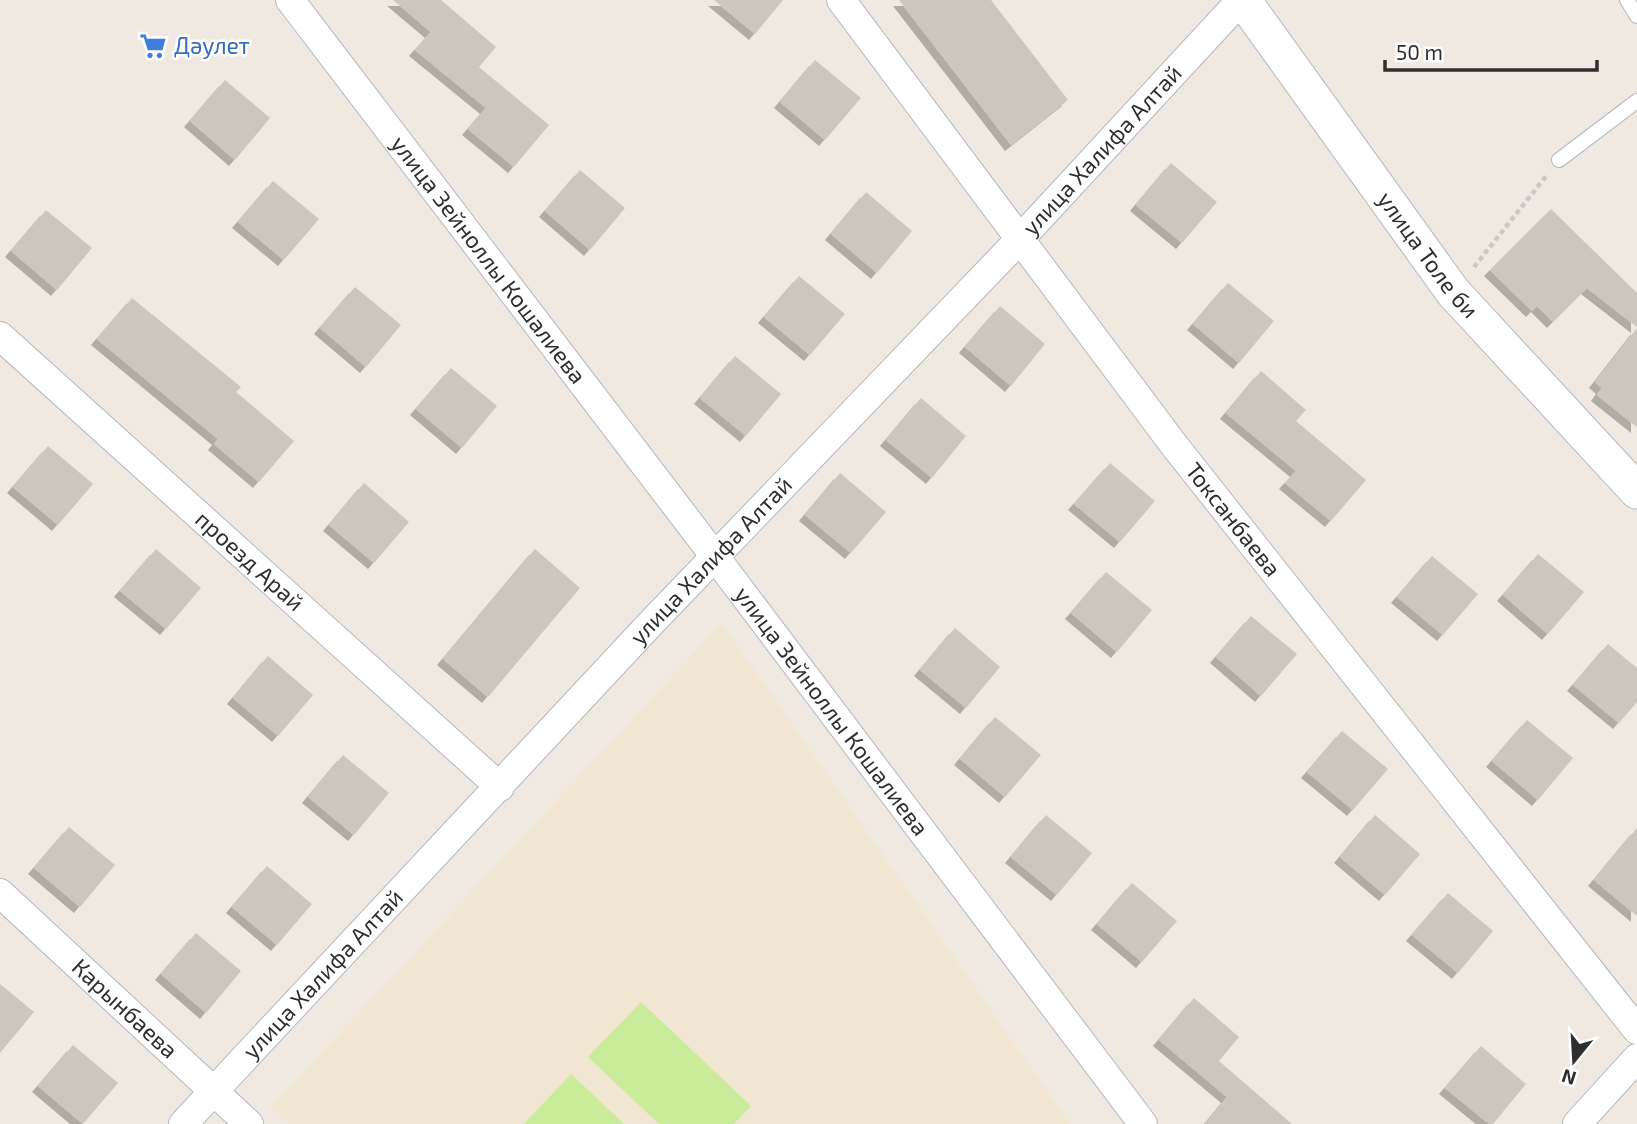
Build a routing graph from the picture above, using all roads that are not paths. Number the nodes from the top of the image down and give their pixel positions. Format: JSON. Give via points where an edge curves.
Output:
{"nodes":[{"id":1,"x":290,"y":0,"type":"edge"},
{"id":2,"x":841,"y":0,"type":"edge"},
{"id":3,"x":1242,"y":0,"type":"edge"},
{"id":4,"x":1627,"y":0,"type":"edge"},
{"id":5,"x":1637,"y":16,"type":"edge"},
{"id":6,"x":1637,"y":102,"type":"edge"},
{"id":7,"x":1559,"y":160,"type":"road end"},
{"id":8,"x":1021,"y":237,"type":"junction"},
{"id":9,"x":0,"y":336,"type":"edge"},
{"id":10,"x":1637,"y":491,"type":"edge"},
{"id":11,"x":716,"y":558,"type":"junction"},
{"id":12,"x":500,"y":787,"type":"junction"},
{"id":13,"x":0,"y":893,"type":"edge"},
{"id":14,"x":1637,"y":1030,"type":"edge"},
{"id":15,"x":1637,"y":1058,"type":"edge"},
{"id":16,"x":214,"y":1091,"type":"junction"},
{"id":17,"x":183,"y":1124,"type":"edge"},
{"id":18,"x":249,"y":1124,"type":"edge"},
{"id":19,"x":1143,"y":1124,"type":"edge"},
{"id":20,"x":1577,"y":1124,"type":"edge"}],
"edges":[{"from":1,"to":11,"type":"street","name":"улица Зейноллы Кошалиева"},
{"from":2,"to":8,"type":"street","name":"Токсанбаева"},
{"from":3,"to":8,"type":"street","name":"улица Халифа Алтай"},
{"from":3,"to":10,"type":"street","name":"улица Толе би","via":[[1454,292]]},
{"from":4,"to":5,"type":"lane"},
{"from":6,"to":7,"type":"lane"},
{"from":8,"to":11,"type":"street","name":"улица Халифа Алтай"},
{"from":8,"to":14,"type":"street","name":"Токсанбаева","via":[[1174,445]]},
{"from":9,"to":12,"type":"street","name":"проезд Арай"},
{"from":11,"to":12,"type":"street","name":"улица Халифа Алтай"},
{"from":11,"to":19,"type":"street","name":"улица Зейноллы Кошалиева"},
{"from":12,"to":16,"type":"street","name":"улица Халифа Алтай"},
{"from":13,"to":16,"type":"street","name":"Карынбаева"},
{"from":15,"to":20,"type":"street"},
{"from":16,"to":17,"type":"street","name":"улица Халифа Алтай"},
{"from":16,"to":18,"type":"street","name":"Карынбаева"}]}
